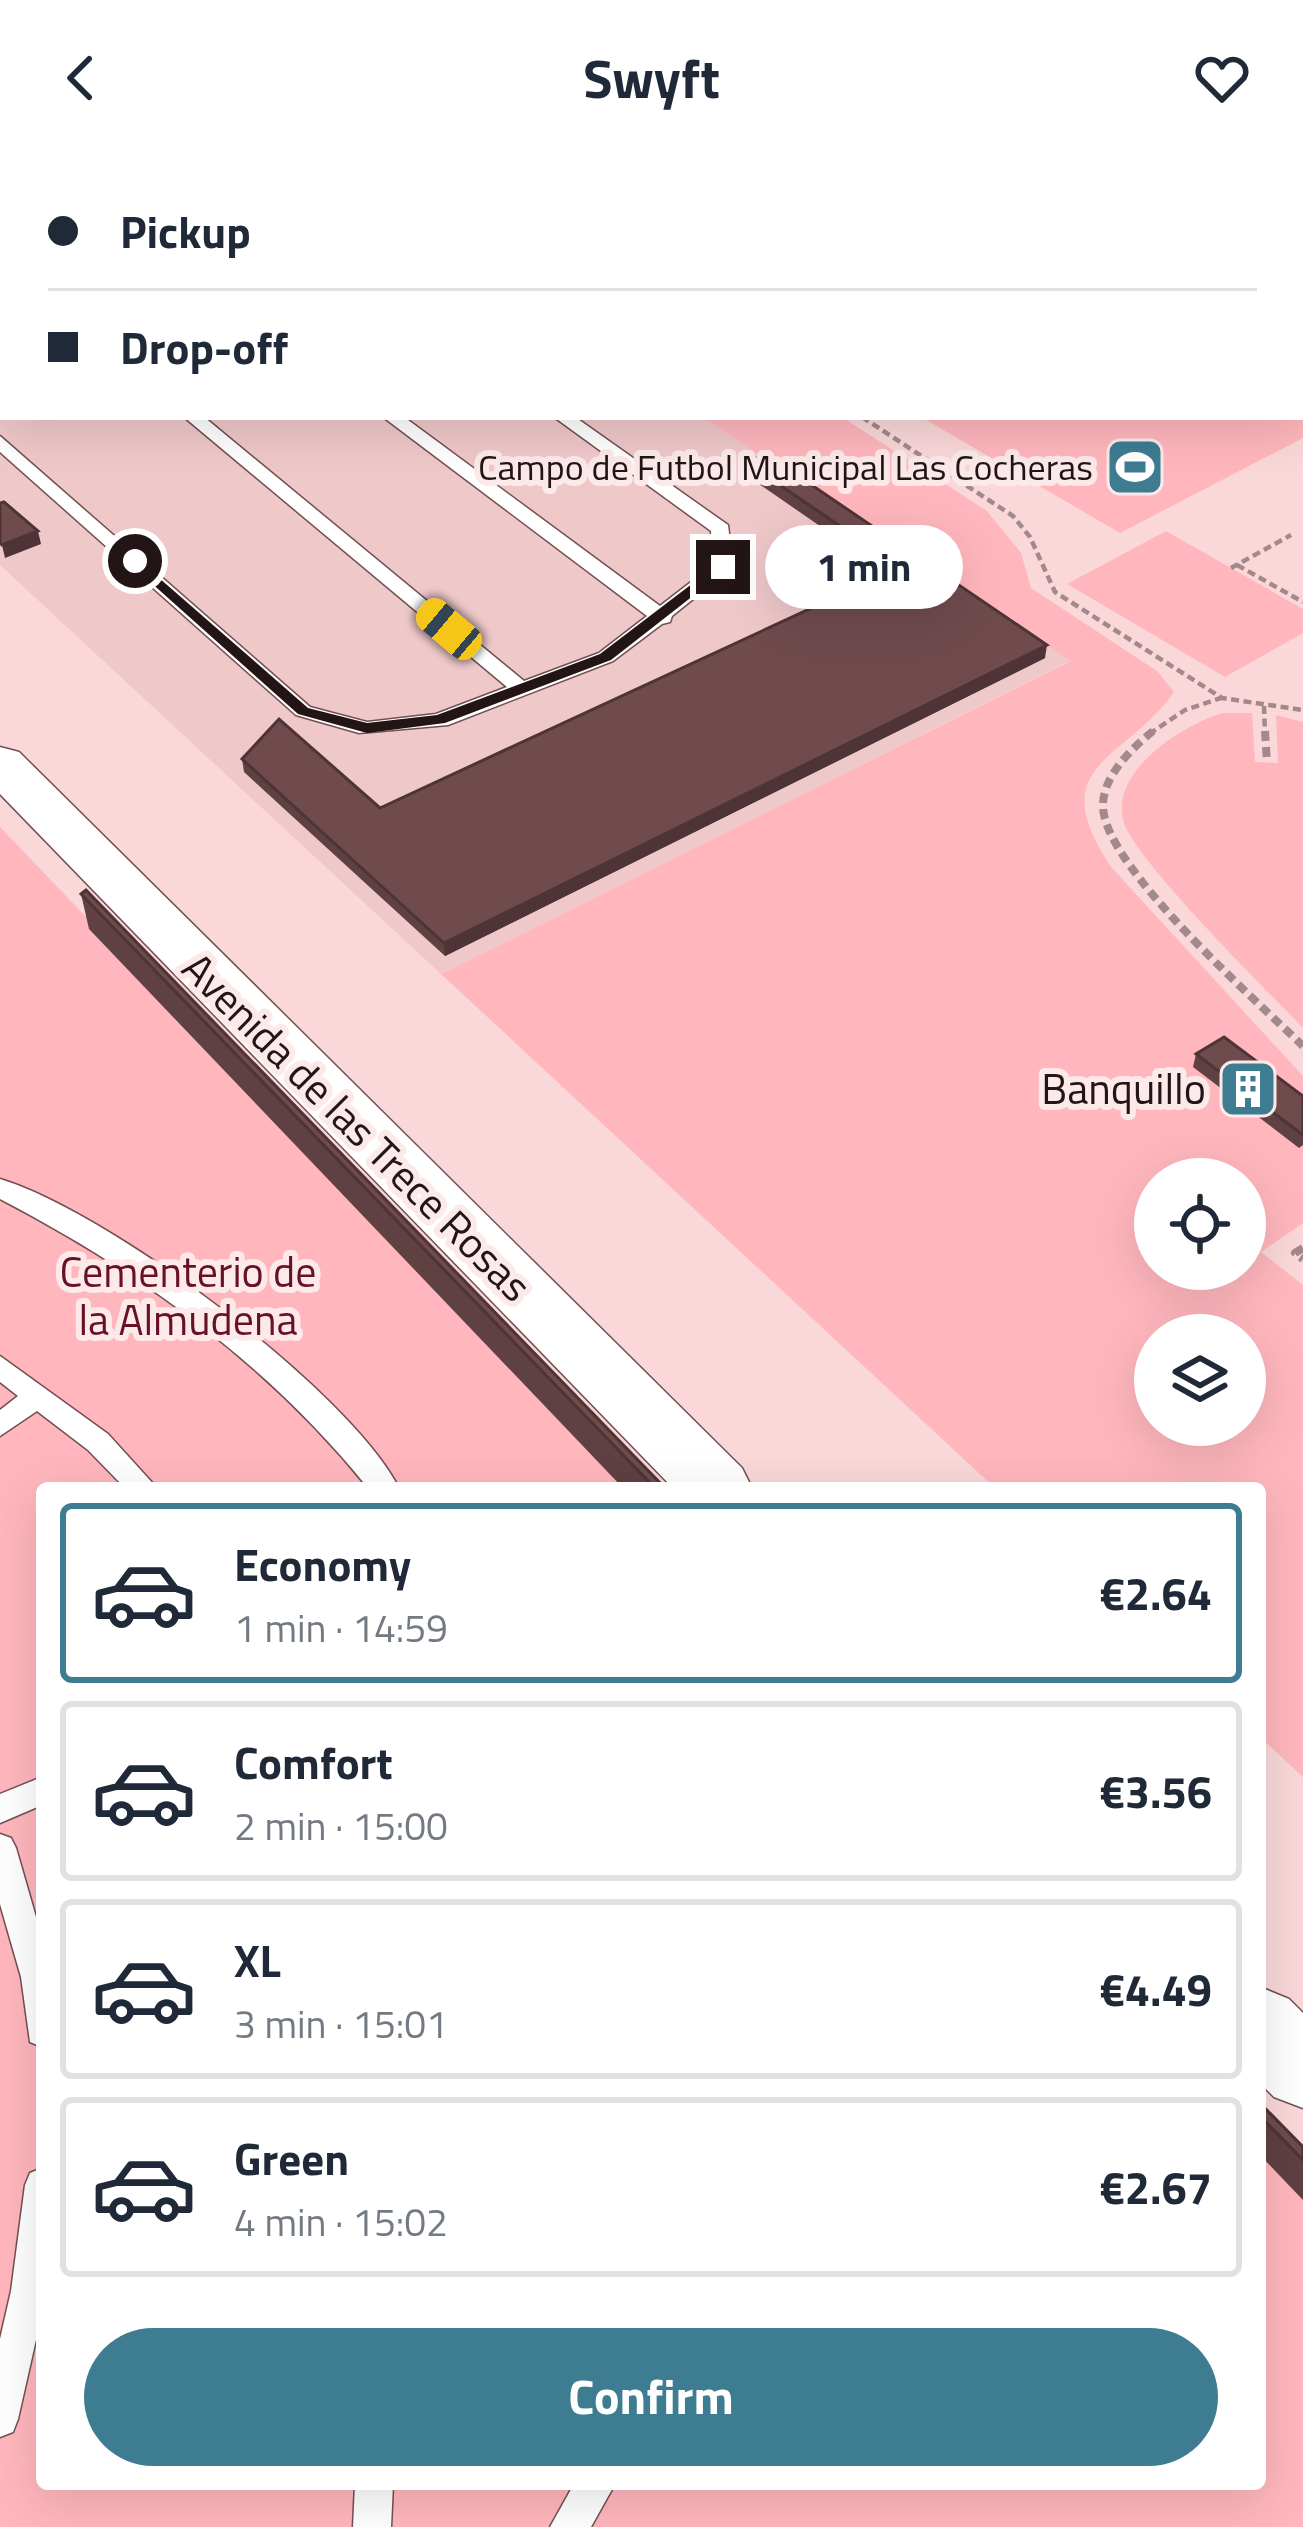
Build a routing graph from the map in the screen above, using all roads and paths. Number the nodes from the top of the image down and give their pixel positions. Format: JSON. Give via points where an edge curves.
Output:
{"nodes":[{"id":1,"x":197,"y":420,"type":"edge"},
{"id":2,"x":396,"y":420,"type":"edge"},
{"id":3,"x":567,"y":420,"type":"edge"},
{"id":4,"x":867,"y":420,"type":"edge"},
{"id":5,"x":0,"y":442,"type":"edge"},
{"id":6,"x":1291,"y":535,"type":"dead end"},
{"id":7,"x":1303,"y":602,"type":"edge"},
{"id":8,"x":663,"y":617,"type":"junction"},
{"id":9,"x":523,"y":690,"type":"junction"},
{"id":10,"x":1222,"y":698,"type":"junction"},
{"id":11,"x":1264,"y":706,"type":"junction"},
{"id":12,"x":1303,"y":710,"type":"edge"},
{"id":13,"x":0,"y":763,"type":"edge"},
{"id":14,"x":1267,"y":763,"type":"dead end"},
{"id":15,"x":1303,"y":1046,"type":"edge"},
{"id":16,"x":0,"y":1188,"type":"edge"},
{"id":17,"x":1303,"y":1248,"type":"edge"},
{"id":18,"x":1303,"y":1259,"type":"edge"},
{"id":19,"x":0,"y":1367,"type":"edge"},
{"id":20,"x":38,"y":1395,"type":"junction"},
{"id":21,"x":0,"y":1425,"type":"edge"},
{"id":22,"x":137,"y":1482,"type":"edge"},
{"id":23,"x":380,"y":1482,"type":"edge"},
{"id":24,"x":711,"y":1482,"type":"edge"},
{"id":25,"x":36,"y":1794,"type":"edge"},
{"id":26,"x":0,"y":1809,"type":"edge"},
{"id":27,"x":0,"y":1848,"type":"edge"},
{"id":28,"x":36,"y":1973,"type":"edge"},
{"id":29,"x":1266,"y":2032,"type":"edge"},
{"id":30,"x":1303,"y":2069,"type":"edge"},
{"id":31,"x":36,"y":2234,"type":"edge"},
{"id":32,"x":0,"y":2419,"type":"edge"},
{"id":33,"x":374,"y":2490,"type":"edge"},
{"id":34,"x":592,"y":2490,"type":"edge"},
{"id":35,"x":372,"y":2527,"type":"edge"},
{"id":36,"x":569,"y":2527,"type":"edge"}],
"edges":[{"from":1,"to":9,"type":"lane"},
{"from":2,"to":8,"type":"lane"},
{"from":3,"to":8,"type":"lane","via":[[721,530],[723,567]]},
{"from":4,"to":10,"type":"path","via":[[1013,516],[1055,592]]},
{"from":5,"to":9,"type":"lane","via":[[303,711],[367,728],[440,720]]},
{"from":6,"to":7,"type":"path","via":[[1234,567]]},
{"from":8,"to":9,"type":"lane","via":[[606,657]]},
{"from":10,"to":11,"type":"path"},
{"from":10,"to":15,"type":"path","via":[[1196,702],[1132,751],[1102,807],[1131,870]]},
{"from":11,"to":12,"type":"path"},
{"from":11,"to":14,"type":"path"},
{"from":13,"to":24,"type":"street","name":"Avenida de las Trece Rosas"},
{"from":16,"to":23,"type":"lane","via":[[113,1246],[220,1318]]},
{"from":17,"to":18,"type":"path","via":[[1295,1253]]},
{"from":19,"to":20,"type":"lane"},
{"from":20,"to":21,"type":"lane"},
{"from":20,"to":22,"type":"lane"},
{"from":25,"to":26,"type":"lane"},
{"from":27,"to":28,"type":"lane"},
{"from":29,"to":30,"type":"street"},
{"from":31,"to":32,"type":"lane"},
{"from":33,"to":35,"type":"lane"},
{"from":34,"to":36,"type":"lane"}]}
